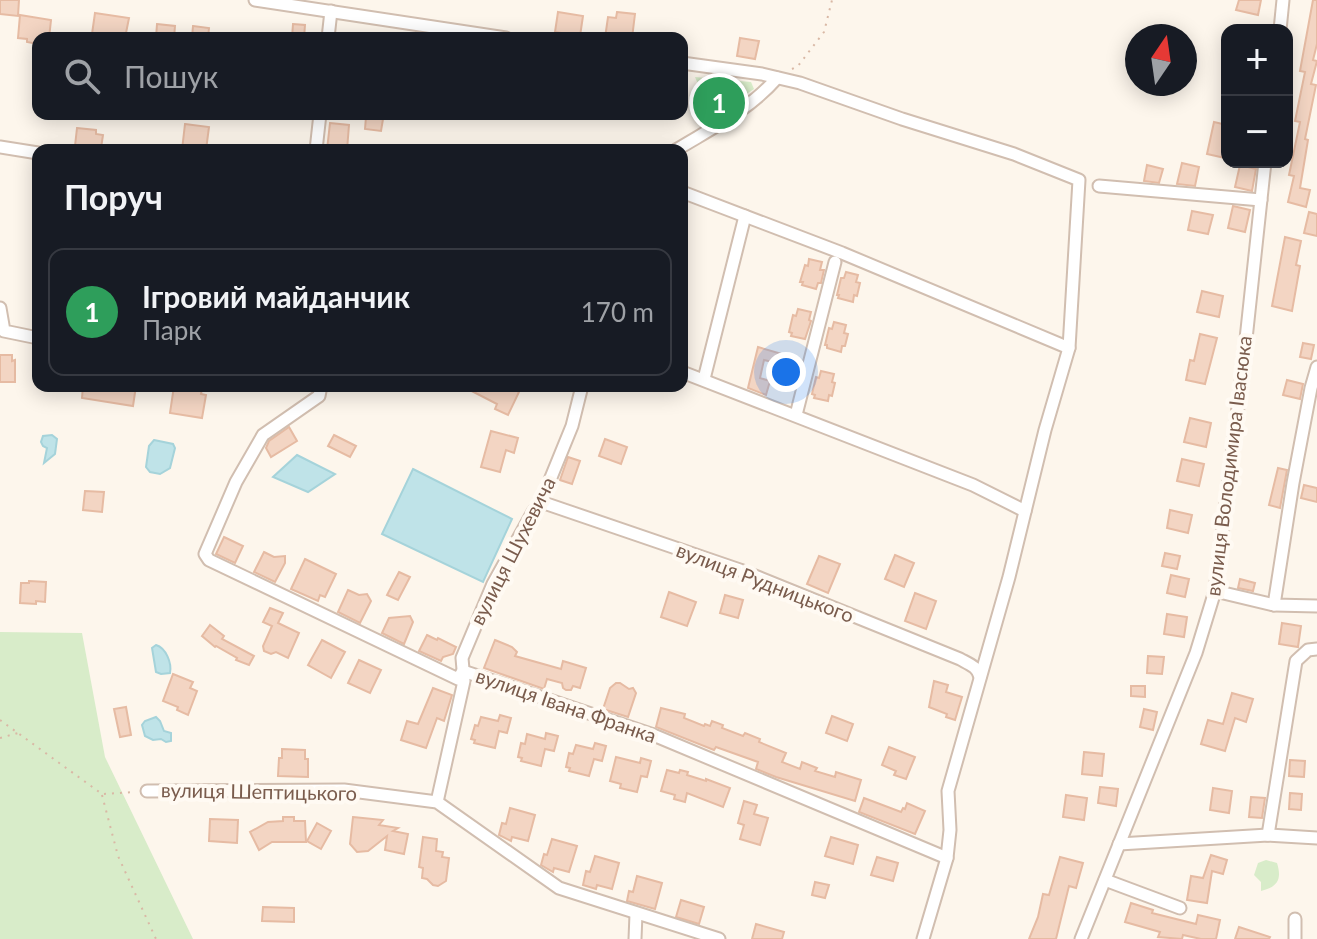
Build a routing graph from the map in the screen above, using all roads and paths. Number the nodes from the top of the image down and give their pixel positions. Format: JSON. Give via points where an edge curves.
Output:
{"nodes":[{"id":1,"x":255,"y":0,"type":"edge"},
{"id":2,"x":832,"y":0,"type":"edge"},
{"id":3,"x":1283,"y":0,"type":"edge"},
{"id":4,"x":331,"y":11,"type":"junction"},
{"id":5,"x":1281,"y":24,"type":"edge"},
{"id":6,"x":329,"y":32,"type":"edge"},
{"id":7,"x":467,"y":32,"type":"edge"},
{"id":8,"x":688,"y":64,"type":"edge"},
{"id":9,"x":777,"y":78,"type":"junction"},
{"id":10,"x":319,"y":120,"type":"edge"},
{"id":11,"x":317,"y":144,"type":"edge"},
{"id":12,"x":686,"y":144,"type":"edge"},
{"id":13,"x":0,"y":147,"type":"edge"},
{"id":14,"x":32,"y":152,"type":"edge"},
{"id":15,"x":1264,"y":168,"type":"edge"},
{"id":16,"x":1099,"y":186,"type":"dead end"},
{"id":17,"x":688,"y":194,"type":"edge"},
{"id":18,"x":1261,"y":200,"type":"junction"},
{"id":19,"x":745,"y":216,"type":"junction"},
{"id":20,"x":835,"y":262,"type":"dead end"},
{"id":21,"x":0,"y":308,"type":"edge"},
{"id":22,"x":32,"y":337,"type":"edge"},
{"id":23,"x":1069,"y":348,"type":"junction"},
{"id":24,"x":1317,"y":367,"type":"edge"},
{"id":25,"x":688,"y":374,"type":"edge"},
{"id":26,"x":704,"y":379,"type":"junction"},
{"id":27,"x":319,"y":392,"type":"edge"},
{"id":28,"x":580,"y":392,"type":"edge"},
{"id":29,"x":796,"y":415,"type":"junction"},
{"id":30,"x":541,"y":502,"type":"junction"},
{"id":31,"x":1025,"y":511,"type":"junction"},
{"id":32,"x":1215,"y":591,"type":"junction"},
{"id":33,"x":1274,"y":605,"type":"junction"},
{"id":34,"x":1317,"y":606,"type":"edge"},
{"id":35,"x":1317,"y":649,"type":"edge"},
{"id":36,"x":463,"y":671,"type":"junction"},
{"id":37,"x":980,"y":677,"type":"junction"},
{"id":38,"x":0,"y":720,"type":"edge"},
{"id":39,"x":18,"y":733,"type":"junction"},
{"id":40,"x":0,"y":738,"type":"edge"},
{"id":41,"x":147,"y":791,"type":"joint"},
{"id":42,"x":102,"y":794,"type":"junction"},
{"id":43,"x":437,"y":802,"type":"junction"},
{"id":44,"x":1268,"y":835,"type":"junction"},
{"id":45,"x":1317,"y":838,"type":"edge"},
{"id":46,"x":1119,"y":844,"type":"junction"},
{"id":47,"x":947,"y":858,"type":"junction"},
{"id":48,"x":1105,"y":880,"type":"junction"},
{"id":49,"x":1180,"y":908,"type":"dead end"},
{"id":50,"x":636,"y":914,"type":"junction"},
{"id":51,"x":1295,"y":919,"type":"dead end"},
{"id":52,"x":156,"y":939,"type":"edge"},
{"id":53,"x":635,"y":939,"type":"edge"},
{"id":54,"x":719,"y":939,"type":"edge"},
{"id":55,"x":923,"y":939,"type":"edge"},
{"id":56,"x":1081,"y":939,"type":"edge"},
{"id":57,"x":1295,"y":939,"type":"edge"}],
"edges":[{"from":1,"to":4,"type":"street"},
{"from":2,"to":9,"type":"path","via":[[824,32],[798,66]]},
{"from":3,"to":5,"type":"street"},
{"from":4,"to":6,"type":"street"},
{"from":4,"to":7,"type":"street"},
{"from":8,"to":9,"type":"street"},
{"from":9,"to":12,"type":"street","via":[[746,108]]},
{"from":9,"to":23,"type":"street","via":[[1079,180]]},
{"from":10,"to":11,"type":"street"},
{"from":13,"to":14,"type":"street"},
{"from":15,"to":18,"type":"street","name":"вулиця Володимира Івасюка"},
{"from":16,"to":18,"type":"street"},
{"from":17,"to":19,"type":"street"},
{"from":18,"to":32,"type":"street","name":"вулиця Володимира Івасюка"},
{"from":19,"to":23,"type":"street"},
{"from":19,"to":26,"type":"street"},
{"from":20,"to":29,"type":"street"},
{"from":21,"to":22,"type":"street","via":[[4,331]]},
{"from":23,"to":31,"type":"street"},
{"from":24,"to":33,"type":"street"},
{"from":25,"to":26,"type":"street"},
{"from":26,"to":29,"type":"street"},
{"from":27,"to":36,"type":"street","name":"вулиця Івана Франка","via":[[263,435],[205,554],[458,679]]},
{"from":28,"to":30,"type":"street","name":"вулиця Шухевича"},
{"from":29,"to":31,"type":"street"},
{"from":30,"to":36,"type":"street","name":"вулиця Шухевича","via":[[493,584],[462,658]]},
{"from":30,"to":37,"type":"street","name":"вулиця Рудницького","via":[[740,570],[960,659]]},
{"from":31,"to":37,"type":"street"},
{"from":32,"to":33,"type":"street"},
{"from":32,"to":46,"type":"street","name":"вулиця Володимира Івасюка","via":[[1196,653]]},
{"from":33,"to":34,"type":"street"},
{"from":35,"to":44,"type":"street","via":[[1296,661]]},
{"from":36,"to":43,"type":"street","name":"вулиця Шухевича"},
{"from":36,"to":47,"type":"street","name":"вулиця Івана Франка","via":[[651,734]]},
{"from":37,"to":47,"type":"street","via":[[948,791]]},
{"from":38,"to":39,"type":"path"},
{"from":39,"to":40,"type":"path"},
{"from":39,"to":42,"type":"path"},
{"from":41,"to":42,"type":"path"},
{"from":41,"to":43,"type":"street","name":"вулиця Шептицького","via":[[344,790]]},
{"from":42,"to":52,"type":"path","via":[[118,856]]},
{"from":43,"to":50,"type":"street","name":"вулиця Шептицького","via":[[559,888]]},
{"from":44,"to":45,"type":"street"},
{"from":44,"to":46,"type":"street"},
{"from":46,"to":48,"type":"street","name":"вулиця Володимира Івасюка"},
{"from":47,"to":55,"type":"street"},
{"from":48,"to":49,"type":"street"},
{"from":48,"to":56,"type":"street","name":"вулиця Володимира Івасюка"},
{"from":50,"to":53,"type":"street"},
{"from":50,"to":54,"type":"street","name":"вулиця Шептицького"},
{"from":51,"to":57,"type":"street"}]}
